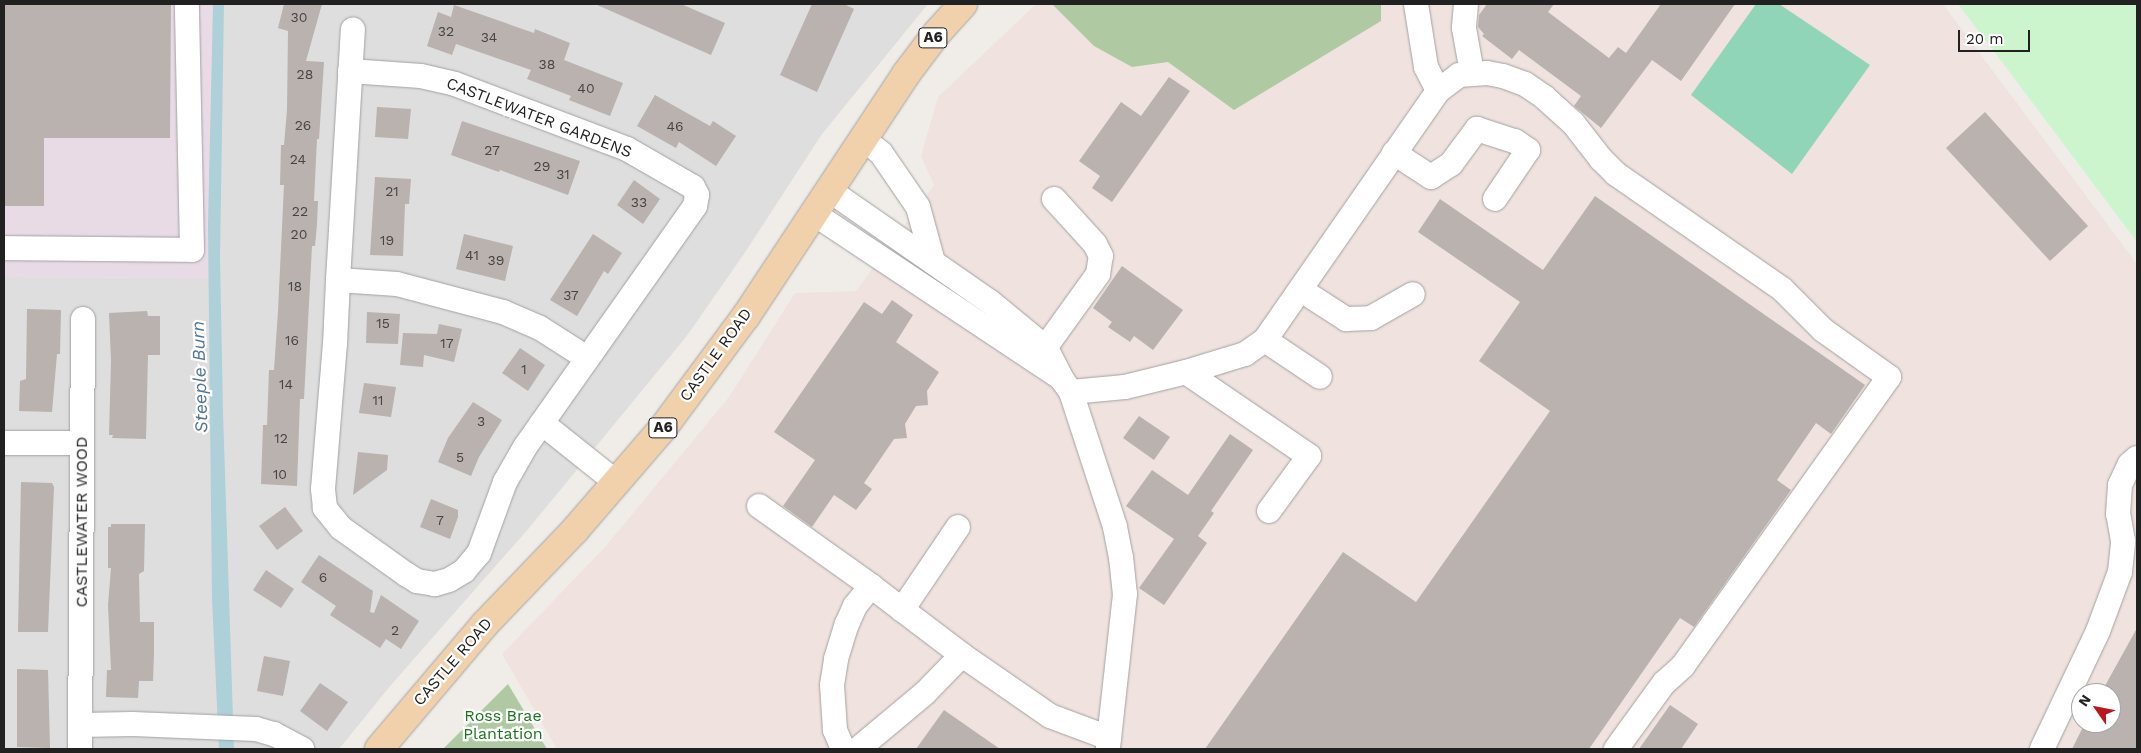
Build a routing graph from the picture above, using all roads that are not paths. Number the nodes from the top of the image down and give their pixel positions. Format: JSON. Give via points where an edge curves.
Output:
{"nodes":[{"id":1,"x":187,"y":4,"type":"edge"},
{"id":2,"x":963,"y":4,"type":"edge"},
{"id":3,"x":1416,"y":4,"type":"edge"},
{"id":4,"x":1466,"y":4,"type":"edge"},
{"id":5,"x":353,"y":29,"type":"dead end"},
{"id":6,"x":350,"y":71,"type":"junction"},
{"id":7,"x":1472,"y":72,"type":"junction"},
{"id":8,"x":1438,"y":91,"type":"junction"},
{"id":9,"x":863,"y":139,"type":"junction"},
{"id":10,"x":1394,"y":153,"type":"junction"},
{"id":11,"x":829,"y":190,"type":"junction"},
{"id":12,"x":1054,"y":199,"type":"dead end"},
{"id":13,"x":1496,"y":199,"type":"dead end"},
{"id":14,"x":813,"y":213,"type":"junction"},
{"id":15,"x":4,"y":248,"type":"edge"},
{"id":16,"x":932,"y":262,"type":"junction"},
{"id":17,"x":338,"y":280,"type":"junction"},
{"id":18,"x":1301,"y":290,"type":"junction"},
{"id":19,"x":1413,"y":294,"type":"dead end"},
{"id":20,"x":83,"y":319,"type":"dead end"},
{"id":21,"x":1265,"y":340,"type":"junction"},
{"id":22,"x":1040,"y":355,"type":"junction"},
{"id":23,"x":587,"y":358,"type":"junction"},
{"id":24,"x":1186,"y":372,"type":"junction"},
{"id":25,"x":1320,"y":377,"type":"dead end"},
{"id":26,"x":1066,"y":385,"type":"junction"},
{"id":27,"x":542,"y":423,"type":"junction"},
{"id":28,"x":4,"y":443,"type":"edge"},
{"id":29,"x":82,"y":443,"type":"junction"},
{"id":30,"x":2137,"y":458,"type":"edge"},
{"id":31,"x":616,"y":482,"type":"junction"},
{"id":32,"x":759,"y":506,"type":"dead end"},
{"id":33,"x":1269,"y":510,"type":"dead end"},
{"id":34,"x":958,"y":527,"type":"dead end"},
{"id":35,"x":871,"y":586,"type":"junction"},
{"id":36,"x":902,"y":610,"type":"junction"},
{"id":37,"x":962,"y":655,"type":"junction"},
{"id":38,"x":80,"y":725,"type":"junction"},
{"id":39,"x":1109,"y":744,"type":"edge"},
{"id":40,"x":80,"y":749,"type":"edge"},
{"id":41,"x":302,"y":749,"type":"edge"},
{"id":42,"x":379,"y":749,"type":"edge"},
{"id":43,"x":843,"y":749,"type":"edge"},
{"id":44,"x":858,"y":749,"type":"edge"},
{"id":45,"x":1616,"y":749,"type":"edge"},
{"id":46,"x":2042,"y":749,"type":"edge"}],
"edges":[{"from":1,"to":15,"type":"street","via":[[192,250]]},
{"from":2,"to":9,"type":"main road","name":"CASTLE ROAD","number":"A6","via":[[911,67]]},
{"from":3,"to":8,"type":"street","via":[[1426,67]]},
{"from":4,"to":7,"type":"street","via":[[1464,28]]},
{"from":5,"to":6,"type":"street","name":"CASTLEWATER GARDENS"},
{"from":6,"to":17,"type":"street","name":"CASTLEWATER GARDENS"},
{"from":6,"to":23,"type":"street","name":"CASTLEWATER GARDENS","via":[[421,76],[455,84],[627,149],[693,187],[697,195],[695,206]]},
{"from":7,"to":8,"type":"street","via":[[1459,75]]},
{"from":7,"to":45,"type":"street","via":[[1503,76],[1544,97],[1573,123],[1616,174],[1782,289],[1823,330],[1889,377],[1683,666],[1664,683]]},
{"from":8,"to":10,"type":"street"},
{"from":9,"to":11,"type":"main road","name":"CASTLE ROAD","number":"A6"},
{"from":9,"to":16,"type":"street","via":[[880,153],[918,207]]},
{"from":10,"to":13,"type":"street","via":[[1431,177],[1451,164],[1478,129],[1515,141],[1528,150]]},
{"from":10,"to":18,"type":"street"},
{"from":11,"to":14,"type":"main road","name":"CASTLE ROAD","number":"A6"},
{"from":11,"to":16,"type":"street"},
{"from":12,"to":22,"type":"street","via":[[1095,244],[1101,256],[1098,274]]},
{"from":14,"to":22,"type":"street","via":[[959,309]]},
{"from":14,"to":31,"type":"main road","name":"CASTLE ROAD","number":"A6","via":[[746,316],[662,428]]},
{"from":16,"to":22,"type":"street","via":[[989,301]]},
{"from":17,"to":23,"type":"street","via":[[397,284],[502,312],[540,328]]},
{"from":17,"to":27,"type":"street","name":"CASTLEWATER GARDENS","via":[[325,508],[341,528],[407,575],[417,582],[435,584],[464,571],[479,552],[508,476]]},
{"from":18,"to":19,"type":"street","via":[[1346,319],[1371,318]]},
{"from":18,"to":21,"type":"street"},
{"from":20,"to":29,"type":"street","name":"CASTLEWATER WOOD"},
{"from":21,"to":24,"type":"street","via":[[1245,354]]},
{"from":21,"to":25,"type":"street"},
{"from":22,"to":26,"type":"street"},
{"from":23,"to":27,"type":"street","name":"CASTLEWATER GARDENS"},
{"from":24,"to":26,"type":"street","via":[[1125,387]]},
{"from":24,"to":33,"type":"street","via":[[1308,456]]},
{"from":26,"to":39,"type":"street","via":[[1115,527],[1121,557],[1124,611]]},
{"from":27,"to":31,"type":"street"},
{"from":28,"to":29,"type":"street"},
{"from":29,"to":38,"type":"street","name":"CASTLEWATER WOOD"},
{"from":30,"to":46,"type":"street","via":[[2130,464],[2120,485],[2118,514],[2123,541],[2120,572],[2098,631]]},
{"from":31,"to":42,"type":"main road","name":"CASTLE ROAD","number":"A6","via":[[484,625]]},
{"from":32,"to":35,"type":"street"},
{"from":34,"to":36,"type":"street"},
{"from":35,"to":36,"type":"street"},
{"from":35,"to":43,"type":"street","via":[[851,615],[836,659],[832,685],[834,723]]},
{"from":36,"to":37,"type":"street"},
{"from":37,"to":39,"type":"street","via":[[1050,716]]},
{"from":37,"to":44,"type":"street","via":[[925,693]]},
{"from":38,"to":40,"type":"street","name":"CASTLEWATER WOOD"},
{"from":38,"to":41,"type":"street","via":[[244,728],[274,734]]}]}
